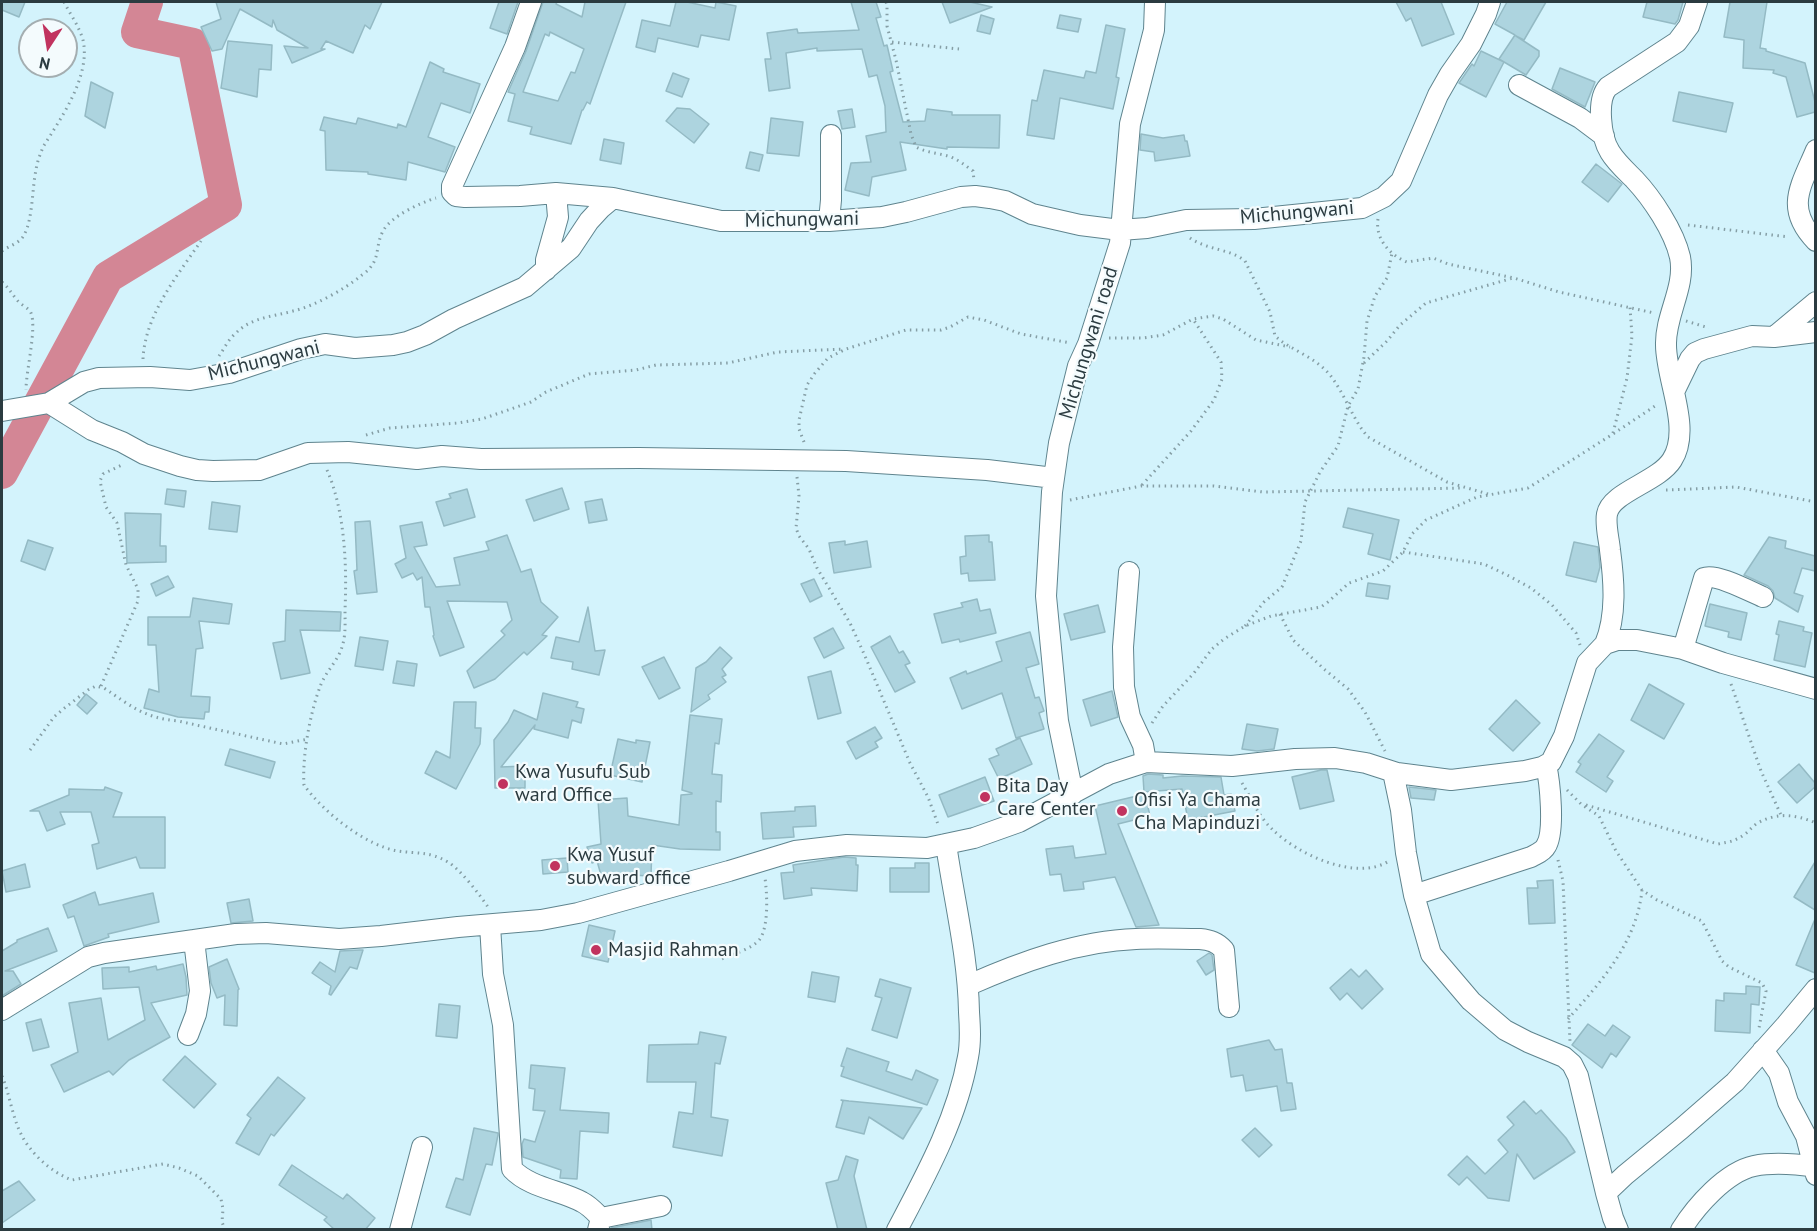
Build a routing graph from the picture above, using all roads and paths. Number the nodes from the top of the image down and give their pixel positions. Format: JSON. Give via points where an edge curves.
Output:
{"nodes":[{"id":1,"x":64,"y":2,"type":"edge"},
{"id":2,"x":531,"y":2,"type":"edge"},
{"id":3,"x":886,"y":2,"type":"edge"},
{"id":4,"x":1155,"y":2,"type":"edge"},
{"id":5,"x":1490,"y":2,"type":"edge"},
{"id":6,"x":1697,"y":2,"type":"edge"},
{"id":7,"x":891,"y":42,"type":"junction"},
{"id":8,"x":959,"y":49,"type":"dead end"},
{"id":9,"x":1519,"y":85,"type":"dead end"},
{"id":10,"x":831,"y":135,"type":"dead end"},
{"id":11,"x":1604,"y":135,"type":"junction"},
{"id":12,"x":1815,"y":150,"type":"edge"},
{"id":13,"x":452,"y":192,"type":"junction"},
{"id":14,"x":556,"y":193,"type":"junction"},
{"id":15,"x":975,"y":196,"type":"junction"},
{"id":16,"x":1384,"y":197,"type":"junction"},
{"id":17,"x":612,"y":198,"type":"junction"},
{"id":18,"x":829,"y":221,"type":"junction"},
{"id":19,"x":1174,"y":222,"type":"junction"},
{"id":20,"x":1665,"y":223,"type":"junction"},
{"id":21,"x":1120,"y":230,"type":"junction"},
{"id":22,"x":1813,"y":234,"type":"edge"},
{"id":23,"x":201,"y":241,"type":"dead end"},
{"id":24,"x":2,"y":251,"type":"edge"},
{"id":25,"x":1392,"y":253,"type":"junction"},
{"id":26,"x":546,"y":270,"type":"junction"},
{"id":27,"x":1514,"y":278,"type":"junction"},
{"id":28,"x":2,"y":282,"type":"edge"},
{"id":29,"x":1815,"y":303,"type":"edge"},
{"id":30,"x":1630,"y":307,"type":"junction"},
{"id":31,"x":1669,"y":316,"type":"junction"},
{"id":32,"x":1193,"y":319,"type":"junction"},
{"id":33,"x":1815,"y":332,"type":"edge"},
{"id":34,"x":1774,"y":337,"type":"junction"},
{"id":35,"x":1088,"y":344,"type":"junction"},
{"id":36,"x":1290,"y":347,"type":"junction"},
{"id":37,"x":846,"y":349,"type":"junction"},
{"id":38,"x":1363,"y":364,"type":"junction"},
{"id":39,"x":150,"y":376,"type":"junction"},
{"id":40,"x":208,"y":376,"type":"junction"},
{"id":41,"x":1674,"y":392,"type":"junction"},
{"id":42,"x":49,"y":403,"type":"junction"},
{"id":43,"x":27,"y":406,"type":"junction"},
{"id":44,"x":1348,"y":406,"type":"junction"},
{"id":45,"x":2,"y":411,"type":"edge"},
{"id":46,"x":1613,"y":434,"type":"junction"},
{"id":47,"x":320,"y":452,"type":"junction"},
{"id":48,"x":355,"y":452,"type":"junction"},
{"id":49,"x":144,"y":454,"type":"junction"},
{"id":50,"x":805,"y":460,"type":"junction"},
{"id":51,"x":1054,"y":478,"type":"junction"},
{"id":52,"x":1141,"y":486,"type":"junction"},
{"id":53,"x":1466,"y":488,"type":"junction"},
{"id":54,"x":1664,"y":490,"type":"dead end"},
{"id":55,"x":1311,"y":491,"type":"junction"},
{"id":56,"x":1492,"y":495,"type":"junction"},
{"id":57,"x":1815,"y":502,"type":"edge"},
{"id":58,"x":1051,"y":505,"type":"junction"},
{"id":59,"x":1403,"y":552,"type":"junction"},
{"id":60,"x":1129,"y":572,"type":"dead end"},
{"id":61,"x":1763,"y":597,"type":"dead end"},
{"id":62,"x":1280,"y":614,"type":"junction"},
{"id":63,"x":1245,"y":626,"type":"junction"},
{"id":64,"x":1605,"y":644,"type":"junction"},
{"id":65,"x":1683,"y":649,"type":"junction"},
{"id":66,"x":1587,"y":663,"type":"junction"},
{"id":67,"x":1723,"y":663,"type":"junction"},
{"id":68,"x":100,"y":687,"type":"junction"},
{"id":69,"x":1815,"y":689,"type":"edge"},
{"id":70,"x":1140,"y":738,"type":"junction"},
{"id":71,"x":308,"y":739,"type":"junction"},
{"id":72,"x":30,"y":750,"type":"dead end"},
{"id":73,"x":1146,"y":762,"type":"junction"},
{"id":74,"x":1232,"y":766,"type":"junction"},
{"id":75,"x":1548,"y":771,"type":"junction"},
{"id":76,"x":1395,"y":772,"type":"junction"},
{"id":77,"x":1073,"y":794,"type":"junction"},
{"id":78,"x":1581,"y":804,"type":"junction"},
{"id":79,"x":1781,"y":815,"type":"junction"},
{"id":80,"x":1815,"y":823,"type":"edge"},
{"id":81,"x":1404,"y":840,"type":"junction"},
{"id":82,"x":946,"y":844,"type":"junction"},
{"id":83,"x":1558,"y":860,"type":"dead end"},
{"id":84,"x":760,"y":862,"type":"junction"},
{"id":85,"x":1642,"y":891,"type":"junction"},
{"id":86,"x":1414,"y":895,"type":"junction"},
{"id":87,"x":494,"y":924,"type":"junction"},
{"id":88,"x":194,"y":940,"type":"junction"},
{"id":89,"x":722,"y":959,"type":"dead end"},
{"id":90,"x":969,"y":985,"type":"junction"},
{"id":91,"x":1815,"y":989,"type":"edge"},
{"id":92,"x":1229,"y":1007,"type":"dead end"},
{"id":93,"x":2,"y":1010,"type":"edge"},
{"id":94,"x":1568,"y":1019,"type":"junction"},
{"id":95,"x":188,"y":1035,"type":"dead end"},
{"id":96,"x":1763,"y":1050,"type":"junction"},
{"id":97,"x":1572,"y":1064,"type":"junction"},
{"id":98,"x":2,"y":1076,"type":"edge"},
{"id":99,"x":422,"y":1148,"type":"dead end"},
{"id":100,"x":1815,"y":1169,"type":"edge"},
{"id":101,"x":1606,"y":1194,"type":"junction"},
{"id":102,"x":661,"y":1206,"type":"dead end"},
{"id":103,"x":599,"y":1224,"type":"edge"},
{"id":104,"x":225,"y":1230,"type":"edge"},
{"id":105,"x":400,"y":1230,"type":"edge"},
{"id":106,"x":897,"y":1230,"type":"edge"},
{"id":107,"x":1618,"y":1230,"type":"edge"},
{"id":108,"x":1681,"y":1230,"type":"edge"}],
"edges":[{"from":1,"to":24,"type":"path","via":[[82,37],[83,66],[73,96],[39,156],[25,234]]},
{"from":2,"to":13,"type":"street"},
{"from":3,"to":7,"type":"path"},
{"from":4,"to":21,"type":"street","name":"Michungwani road","via":[[1154,30],[1130,124]]},
{"from":5,"to":16,"type":"street","name":"Michungwani","via":[[1470,44],[1438,95],[1401,181]]},
{"from":6,"to":11,"type":"street","via":[[1689,26],[1677,42],[1605,91],[1601,110]]},
{"from":7,"to":8,"type":"path"},
{"from":7,"to":15,"type":"path","via":[[916,147],[950,157],[973,171]]},
{"from":9,"to":11,"type":"street"},
{"from":10,"to":18,"type":"street"},
{"from":11,"to":20,"type":"street","via":[[1611,154],[1644,190]]},
{"from":12,"to":22,"type":"street","via":[[1797,207],[1798,216]]},
{"from":13,"to":14,"type":"street","via":[[465,197]]},
{"from":13,"to":40,"type":"path","via":[[422,202],[392,221],[380,238],[376,258],[358,278],[307,306],[252,321],[234,334]]},
{"from":14,"to":17,"type":"street"},
{"from":14,"to":26,"type":"street","via":[[558,217]]},
{"from":15,"to":18,"type":"street","name":"Michungwani","via":[[882,217]]},
{"from":15,"to":21,"type":"street","name":"Michungwani","via":[[1005,201],[1032,214]]},
{"from":16,"to":19,"type":"street","name":"Michungwani","via":[[1362,208]]},
{"from":16,"to":25,"type":"path","via":[[1377,230]]},
{"from":17,"to":18,"type":"street","name":"Michungwani","via":[[721,221]]},
{"from":17,"to":26,"type":"street","name":"Michungwani","via":[[589,221],[571,248]]},
{"from":19,"to":21,"type":"street","name":"Michungwani"},
{"from":19,"to":36,"type":"path","via":[[1193,240],[1245,261],[1270,312],[1275,336]]},
{"from":20,"to":22,"type":"path"},
{"from":20,"to":31,"type":"street","via":[[1681,266]]},
{"from":21,"to":35,"type":"street","name":"Michungwani road","via":[[1120,243]]},
{"from":23,"to":39,"type":"path","via":[[167,291],[147,338],[143,370]]},
{"from":25,"to":27,"type":"path","via":[[1407,262],[1433,258]]},
{"from":25,"to":38,"type":"path","via":[[1387,278],[1370,307]]},
{"from":26,"to":40,"type":"street","name":"Michungwani","via":[[525,287],[407,342],[355,348],[325,344]]},
{"from":27,"to":30,"type":"path"},
{"from":27,"to":38,"type":"path","via":[[1426,303]]},
{"from":28,"to":43,"type":"path","via":[[32,316]]},
{"from":29,"to":34,"type":"street"},
{"from":30,"to":31,"type":"path"},
{"from":30,"to":46,"type":"path","via":[[1632,336],[1627,378]]},
{"from":31,"to":41,"type":"street","via":[[1665,343]]},
{"from":32,"to":35,"type":"path","via":[[1164,335],[1103,338]]},
{"from":32,"to":36,"type":"path","via":[[1213,316],[1256,340]]},
{"from":32,"to":52,"type":"path","via":[[1221,362],[1220,388],[1191,430]]},
{"from":33,"to":34,"type":"street"},
{"from":34,"to":41,"type":"street","via":[[1752,336],[1695,353]]},
{"from":35,"to":37,"type":"path","via":[[1046,340],[968,317],[941,330],[906,330]]},
{"from":35,"to":51,"type":"street","name":"Michungwani road","via":[[1078,366]]},
{"from":36,"to":44,"type":"path","via":[[1322,366]]},
{"from":37,"to":48,"type":"path","via":[[778,352],[728,363],[656,365],[589,374],[531,402],[482,419],[370,433]]},
{"from":37,"to":50,"type":"path","via":[[828,358],[807,385],[799,429]]},
{"from":38,"to":44,"type":"path","via":[[1358,389]]},
{"from":39,"to":40,"type":"street","name":"Michungwani","via":[[190,380]]},
{"from":39,"to":42,"type":"street","name":"Michungwani","via":[[91,380]]},
{"from":41,"to":46,"type":"path"},
{"from":41,"to":64,"type":"street","via":[[1680,442],[1671,463],[1615,501],[1607,514],[1614,584],[1610,632]]},
{"from":42,"to":43,"type":"street"},
{"from":42,"to":49,"type":"street","via":[[92,430]]},
{"from":43,"to":45,"type":"street"},
{"from":44,"to":53,"type":"path","via":[[1368,437],[1447,482]]},
{"from":44,"to":55,"type":"path","via":[[1338,446]]},
{"from":46,"to":56,"type":"path","via":[[1528,488]]},
{"from":47,"to":48,"type":"street"},
{"from":47,"to":49,"type":"street","via":[[259,470],[242,471],[197,470]]},
{"from":47,"to":71,"type":"path","via":[[334,486],[344,543],[345,629],[342,647],[320,687]]},
{"from":48,"to":50,"type":"street","via":[[417,459],[442,456]]},
{"from":49,"to":68,"type":"path","via":[[103,474],[100,481],[106,507],[117,523],[126,565],[138,589],[138,601]]},
{"from":50,"to":51,"type":"street","via":[[987,470]]},
{"from":50,"to":82,"type":"path","via":[[796,528],[866,656]]},
{"from":51,"to":58,"type":"street","name":"Michungwani road"},
{"from":52,"to":55,"type":"path"},
{"from":52,"to":58,"type":"path"},
{"from":53,"to":55,"type":"path"},
{"from":53,"to":56,"type":"path"},
{"from":54,"to":57,"type":"path","via":[[1736,487]]},
{"from":55,"to":63,"type":"path","via":[[1305,502],[1301,541],[1282,587]]},
{"from":56,"to":59,"type":"path","via":[[1459,504],[1426,520],[1412,534]]},
{"from":58,"to":77,"type":"street","name":"Michungwani road","via":[[1046,596],[1058,721]]},
{"from":59,"to":62,"type":"path","via":[[1383,570],[1349,583],[1321,607]]},
{"from":59,"to":66,"type":"path","via":[[1484,564],[1531,588],[1576,633]]},
{"from":60,"to":70,"type":"street","via":[[1124,687],[1130,717]]},
{"from":61,"to":65,"type":"street","via":[[1706,576]]},
{"from":62,"to":63,"type":"path"},
{"from":62,"to":76,"type":"path","via":[[1293,640],[1348,688],[1365,712]]},
{"from":63,"to":70,"type":"path","via":[[1212,649]]},
{"from":64,"to":65,"type":"street","via":[[1637,639]]},
{"from":64,"to":66,"type":"street"},
{"from":65,"to":67,"type":"street"},
{"from":66,"to":75,"type":"street","via":[[1564,736]]},
{"from":67,"to":69,"type":"street"},
{"from":67,"to":79,"type":"path"},
{"from":68,"to":71,"type":"path","via":[[160,719],[283,744]]},
{"from":68,"to":72,"type":"path","via":[[88,690],[54,717]]},
{"from":70,"to":73,"type":"street"},
{"from":71,"to":87,"type":"path","via":[[304,786],[325,808],[340,822],[382,847],[428,853],[450,863],[479,894]]},
{"from":73,"to":74,"type":"street"},
{"from":73,"to":77,"type":"street","via":[[1109,774]]},
{"from":74,"to":76,"type":"street","via":[[1335,758]]},
{"from":74,"to":81,"type":"path","via":[[1270,828],[1292,846],[1340,867],[1378,867],[1388,861]]},
{"from":75,"to":76,"type":"street","via":[[1451,780]]},
{"from":75,"to":78,"type":"path"},
{"from":75,"to":86,"type":"street","via":[[1550,828],[1542,851],[1531,858]]},
{"from":76,"to":81,"type":"street"},
{"from":77,"to":82,"type":"street","via":[[1019,822]]},
{"from":78,"to":79,"type":"path","via":[[1718,844],[1734,841],[1754,825]]},
{"from":78,"to":85,"type":"path","via":[[1601,819]]},
{"from":79,"to":80,"type":"path"},
{"from":81,"to":86,"type":"street"},
{"from":82,"to":84,"type":"street","via":[[927,848],[818,848]]},
{"from":82,"to":90,"type":"street"},
{"from":83,"to":94,"type":"path","via":[[1563,880]]},
{"from":84,"to":87,"type":"street","via":[[578,913]]},
{"from":84,"to":89,"type":"path","via":[[767,891],[766,921],[760,939]]},
{"from":85,"to":94,"type":"path","via":[[1641,907],[1630,937],[1597,986]]},
{"from":85,"to":96,"type":"path","via":[[1702,921],[1722,961],[1762,983],[1766,991],[1759,1028]]},
{"from":86,"to":97,"type":"street","via":[[1431,954],[1472,1000],[1505,1030]]},
{"from":87,"to":88,"type":"street","via":[[339,939],[266,933]]},
{"from":87,"to":103,"type":"street","via":[[493,974],[502,1025],[512,1169],[545,1188],[581,1201],[591,1208]]},
{"from":88,"to":93,"type":"street","via":[[88,957]]},
{"from":88,"to":95,"type":"street","via":[[200,991]]},
{"from":90,"to":92,"type":"street","via":[[1014,965],[1096,944],[1134,939],[1200,939],[1210,940],[1224,950]]},
{"from":90,"to":106,"type":"street","via":[[970,1036],[962,1084],[941,1143]]},
{"from":91,"to":96,"type":"street"},
{"from":94,"to":97,"type":"path"},
{"from":96,"to":100,"type":"street","via":[[1779,1073],[1806,1136]]},
{"from":96,"to":101,"type":"street","via":[[1735,1082]]},
{"from":97,"to":101,"type":"street"},
{"from":98,"to":104,"type":"path","via":[[21,1135],[60,1176],[72,1180],[163,1164],[179,1168],[198,1176],[221,1200]]},
{"from":99,"to":105,"type":"street"},
{"from":100,"to":108,"type":"street","via":[[1778,1164],[1753,1166],[1728,1178],[1692,1212]]},
{"from":101,"to":107,"type":"street"},
{"from":102,"to":103,"type":"street"}]}
